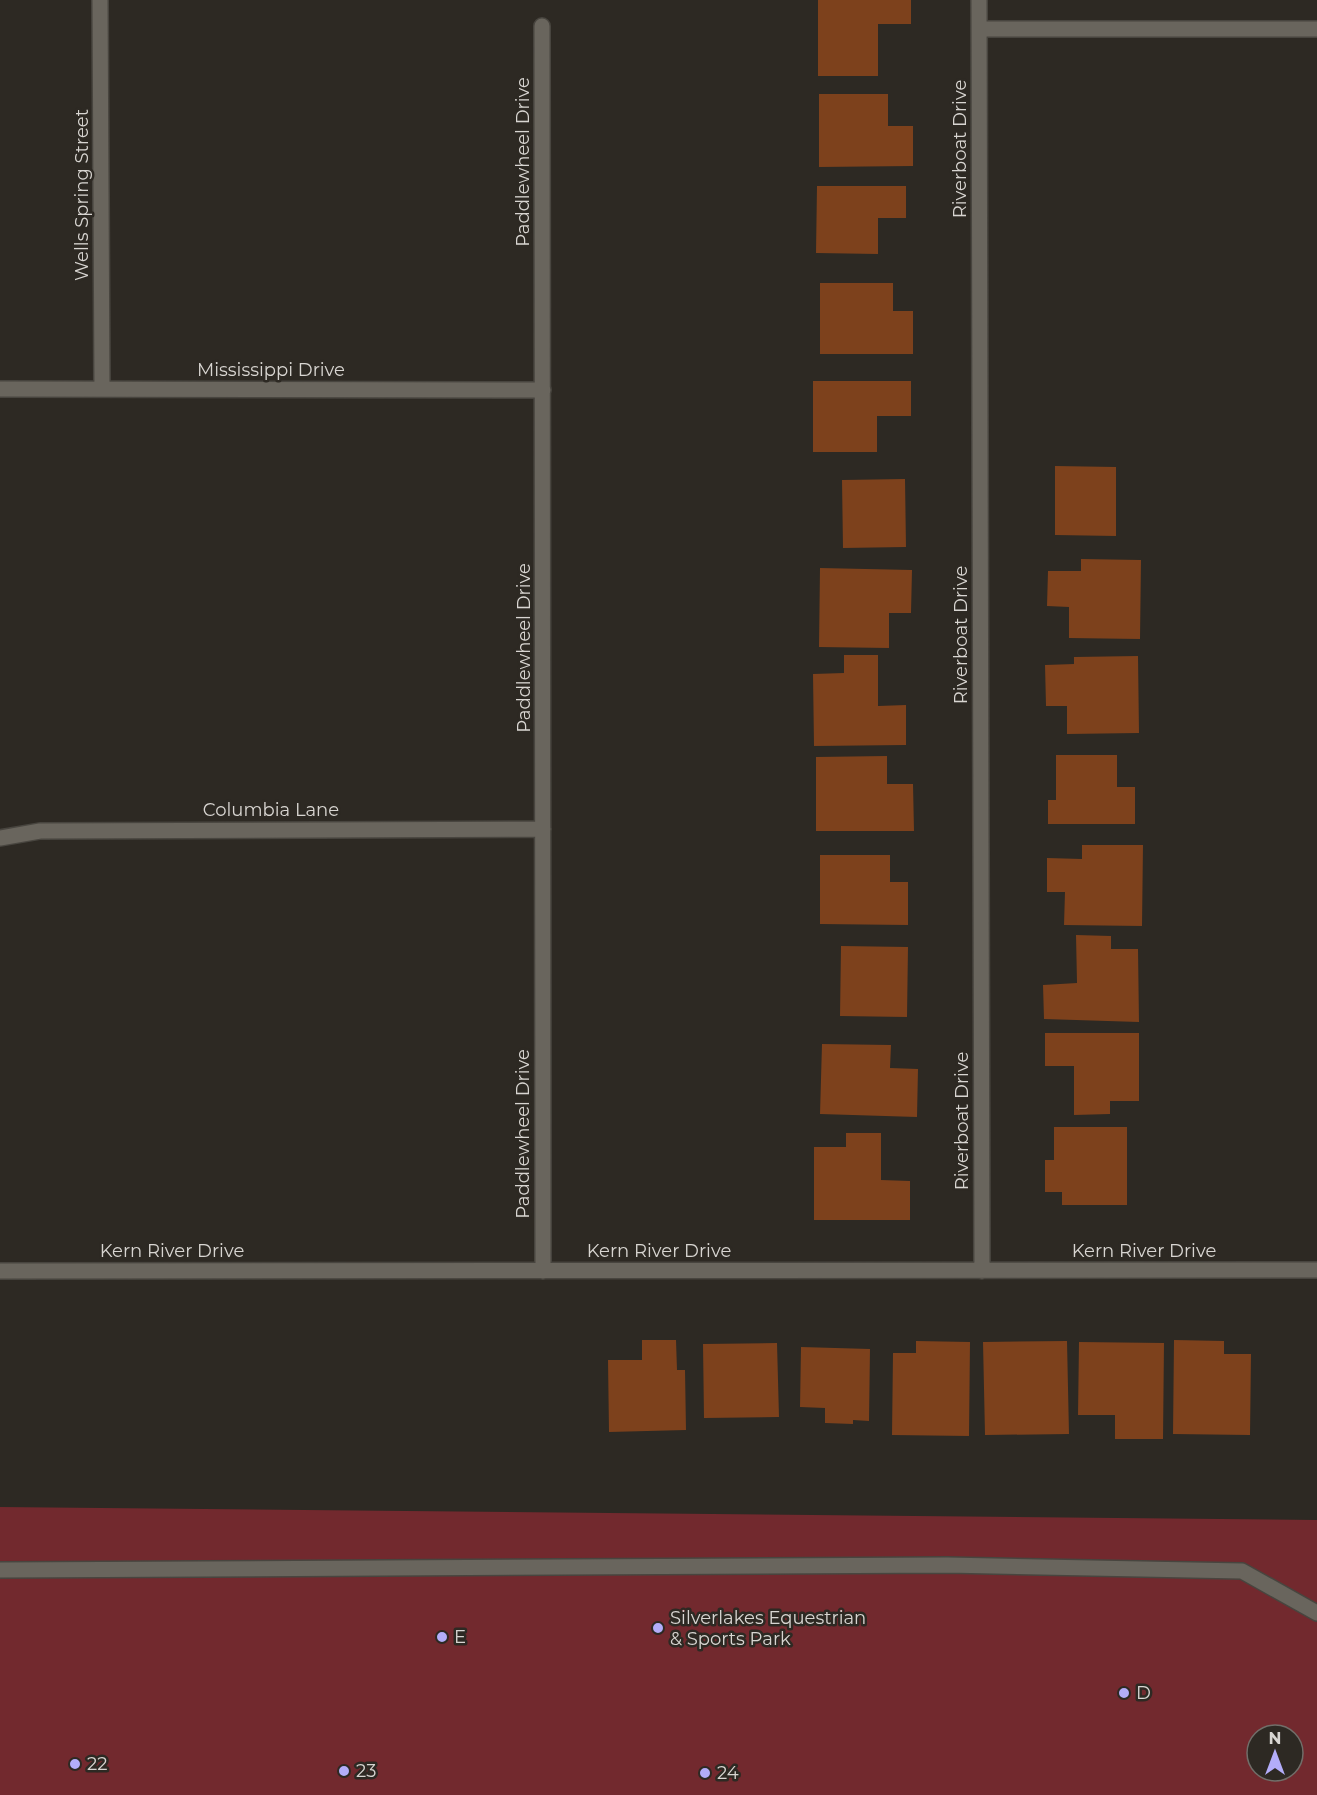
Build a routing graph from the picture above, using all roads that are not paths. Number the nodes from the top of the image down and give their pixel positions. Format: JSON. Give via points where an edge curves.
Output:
{"nodes":[{"id":1,"x":100,"y":0,"type":"edge"},
{"id":2,"x":979,"y":0,"type":"edge"},
{"id":3,"x":542,"y":26,"type":"dead end"},
{"id":4,"x":979,"y":29,"type":"junction"},
{"id":5,"x":1317,"y":29,"type":"edge"},
{"id":6,"x":0,"y":389,"type":"edge"},
{"id":7,"x":102,"y":389,"type":"junction"},
{"id":8,"x":543,"y":390,"type":"junction"},
{"id":9,"x":543,"y":829,"type":"junction"},
{"id":10,"x":0,"y":838,"type":"edge"},
{"id":11,"x":543,"y":1270,"type":"junction"},
{"id":12,"x":982,"y":1270,"type":"junction"},
{"id":13,"x":1317,"y":1270,"type":"edge"},
{"id":14,"x":0,"y":1271,"type":"edge"},
{"id":15,"x":0,"y":1570,"type":"edge"},
{"id":16,"x":1317,"y":1613,"type":"edge"}],
"edges":[{"from":1,"to":7,"type":"street","name":"Wells Spring Street"},
{"from":2,"to":4,"type":"street","name":"Riverboat Drive"},
{"from":3,"to":8,"type":"street","name":"Paddlewheel Drive"},
{"from":4,"to":5,"type":"street"},
{"from":4,"to":12,"type":"street","name":"Riverboat Drive"},
{"from":6,"to":7,"type":"street","name":"Mississippi Drive"},
{"from":7,"to":8,"type":"street","name":"Mississippi Drive"},
{"from":8,"to":9,"type":"street","name":"Paddlewheel Drive"},
{"from":9,"to":10,"type":"street","name":"Columbia Lane","via":[[40,831]]},
{"from":9,"to":11,"type":"street","name":"Paddlewheel Drive"},
{"from":11,"to":12,"type":"street","name":"Kern River Drive"},
{"from":11,"to":14,"type":"street","name":"Kern River Drive"},
{"from":12,"to":13,"type":"street","name":"Kern River Drive"},
{"from":15,"to":16,"type":"street","via":[[947,1565],[1242,1571]]}]}
